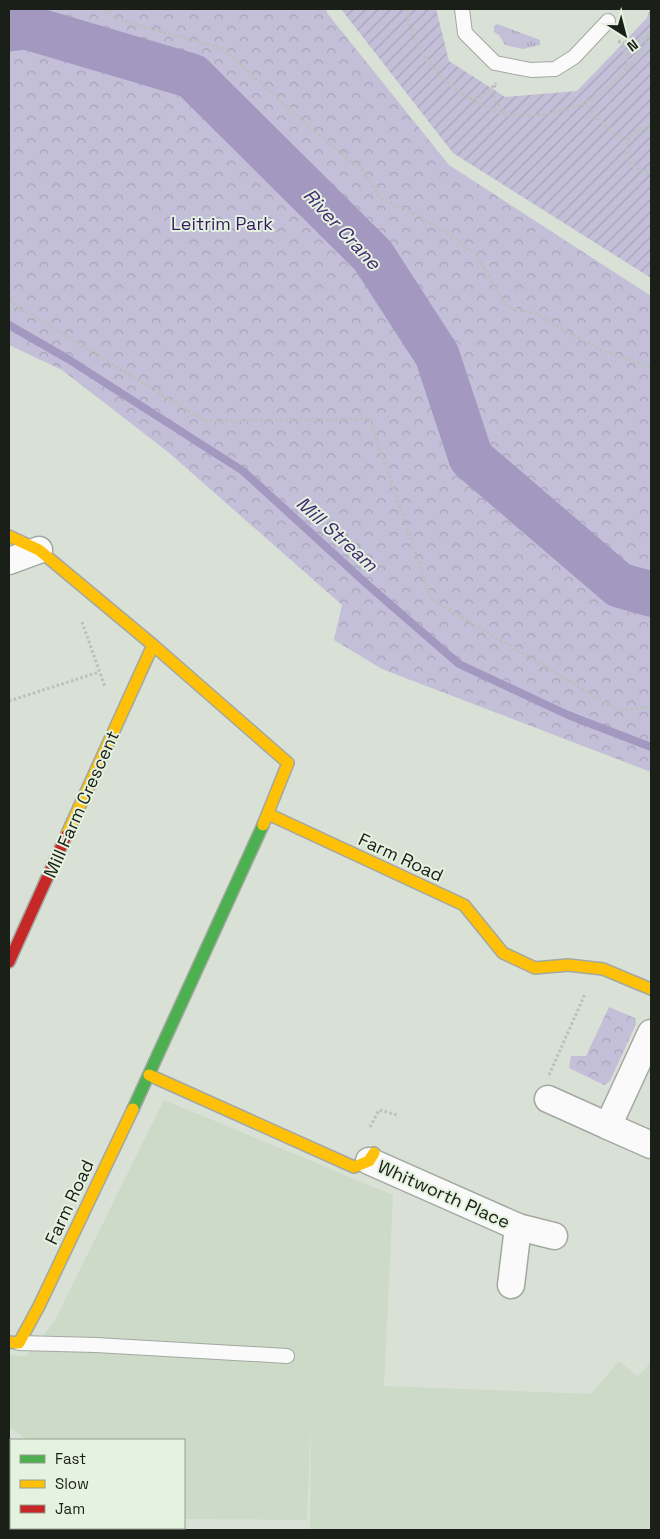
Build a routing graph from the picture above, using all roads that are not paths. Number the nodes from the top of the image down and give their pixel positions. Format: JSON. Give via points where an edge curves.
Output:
{"nodes":[{"id":1,"x":462,"y":9,"type":"edge"},
{"id":2,"x":608,"y":21,"type":"dead end"},
{"id":3,"x":9,"y":536,"type":"edge"},
{"id":4,"x":39,"y":550,"type":"junction"},
{"id":5,"x":9,"y":561,"type":"edge"},
{"id":6,"x":153,"y":645,"type":"junction"},
{"id":7,"x":268,"y":814,"type":"junction"},
{"id":8,"x":9,"y":962,"type":"edge"},
{"id":9,"x":651,"y":989,"type":"edge"},
{"id":10,"x":651,"y":1033,"type":"edge"},
{"id":11,"x":149,"y":1074,"type":"junction"},
{"id":12,"x":547,"y":1090,"type":"road end"},
{"id":13,"x":608,"y":1126,"type":"junction"},
{"id":14,"x":651,"y":1145,"type":"edge"},
{"id":15,"x":371,"y":1157,"type":"joint"},
{"id":16,"x":518,"y":1227,"type":"junction"},
{"id":17,"x":554,"y":1236,"type":"dead end"},
{"id":18,"x":511,"y":1285,"type":"dead end"},
{"id":19,"x":14,"y":1342,"type":"edge"},
{"id":20,"x":287,"y":1356,"type":"dead end"}],
"edges":[{"from":1,"to":2,"type":"lane","via":[[465,33],[495,63],[531,70],[555,70],[574,57]]},
{"from":3,"to":4,"type":"street"},
{"from":4,"to":5,"type":"street"},
{"from":4,"to":6,"type":"street"},
{"from":6,"to":7,"type":"street","name":"Farm Road","via":[[288,763]]},
{"from":6,"to":8,"type":"street","name":"Mill Farm Crescent"},
{"from":7,"to":9,"type":"street","name":"Farm Road","via":[[464,906],[503,953],[535,968],[568,965],[603,969]]},
{"from":7,"to":11,"type":"street","name":"Farm Road"},
{"from":10,"to":13,"type":"street"},
{"from":11,"to":15,"type":"street","via":[[354,1168]]},
{"from":11,"to":19,"type":"street","name":"Farm Road","via":[[39,1306]]},
{"from":12,"to":13,"type":"street"},
{"from":13,"to":14,"type":"street"},
{"from":15,"to":16,"type":"street","name":"Whitworth Place"},
{"from":16,"to":17,"type":"street","name":"Whitworth Place"},
{"from":16,"to":18,"type":"street","name":"Whitworth Place"},
{"from":19,"to":20,"type":"lane"}]}
